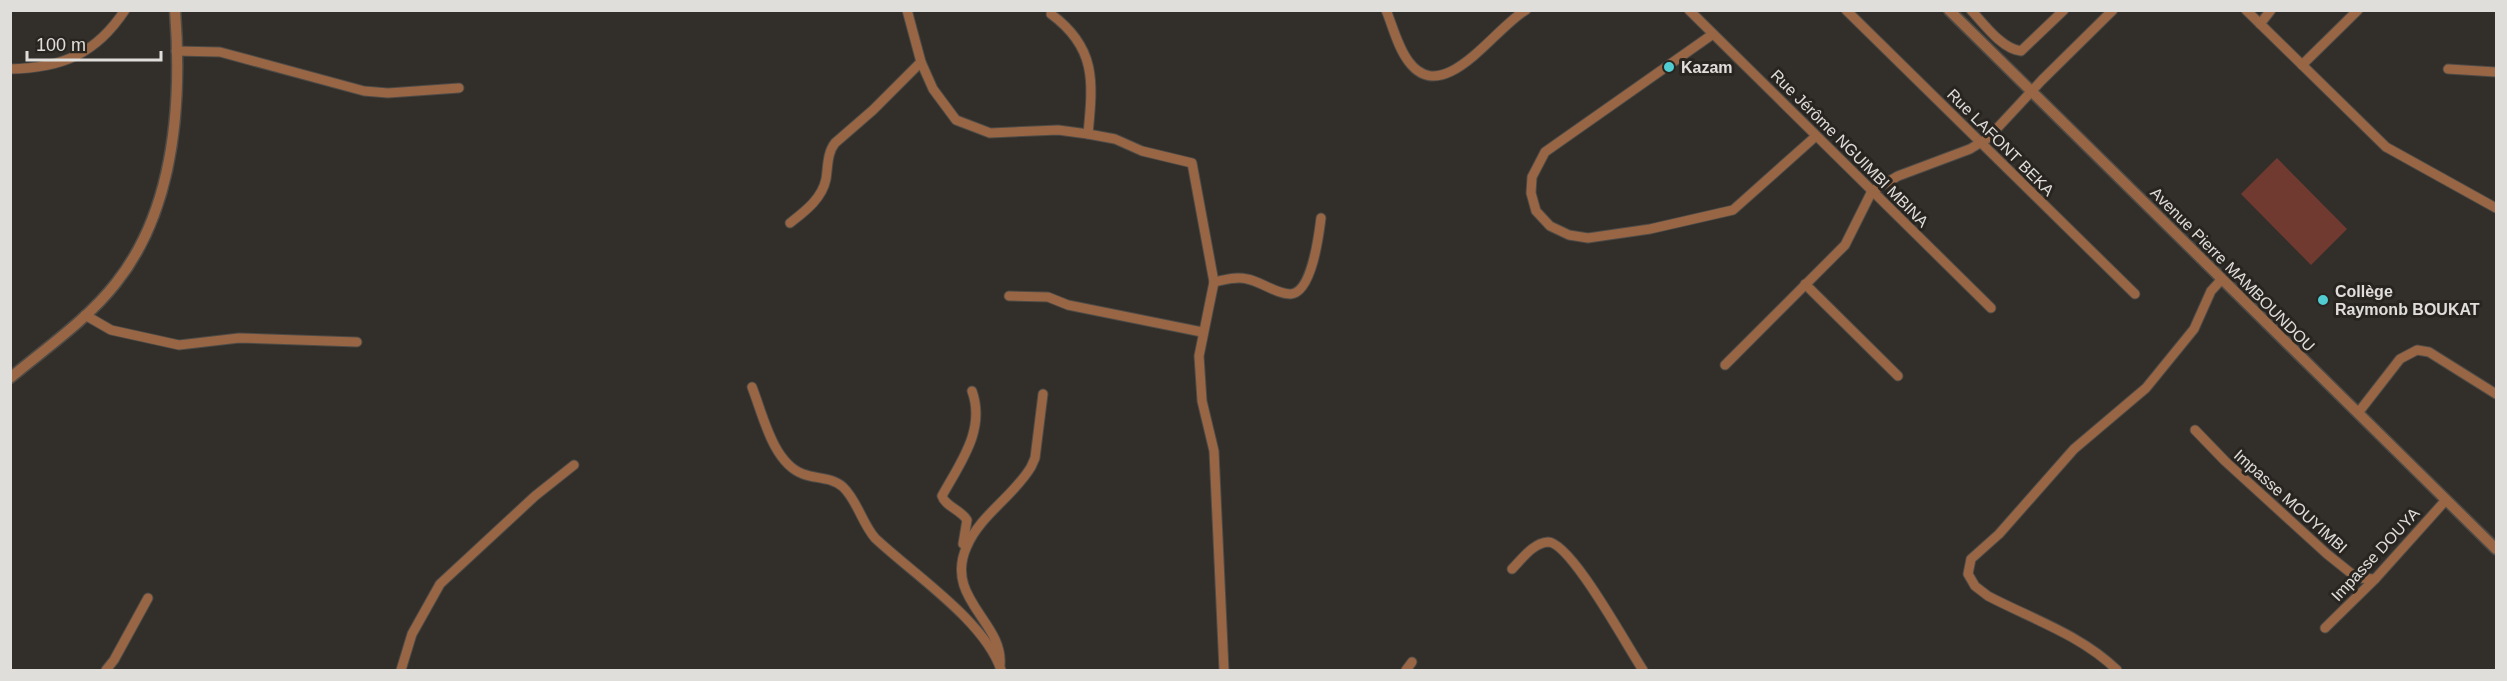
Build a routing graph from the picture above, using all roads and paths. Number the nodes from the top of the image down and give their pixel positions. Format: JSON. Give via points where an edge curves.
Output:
{"nodes":[{"id":1,"x":126,"y":10,"type":"edge"},
{"id":2,"x":175,"y":10,"type":"edge"},
{"id":3,"x":907,"y":10,"type":"edge"},
{"id":4,"x":1386,"y":10,"type":"edge"},
{"id":5,"x":1526,"y":10,"type":"edge"},
{"id":6,"x":1689,"y":10,"type":"edge"},
{"id":7,"x":1846,"y":10,"type":"edge"},
{"id":8,"x":1948,"y":10,"type":"edge"},
{"id":9,"x":1971,"y":10,"type":"edge"},
{"id":10,"x":2064,"y":10,"type":"edge"},
{"id":11,"x":2246,"y":10,"type":"edge"},
{"id":12,"x":2271,"y":10,"type":"edge"},
{"id":13,"x":2358,"y":10,"type":"edge"},
{"id":14,"x":2110,"y":11,"type":"edge"},
{"id":15,"x":1051,"y":14,"type":"dead end"},
{"id":16,"x":2260,"y":24,"type":"junction"},
{"id":17,"x":1713,"y":34,"type":"junction"},
{"id":18,"x":176,"y":51,"type":"junction"},
{"id":19,"x":921,"y":62,"type":"junction"},
{"id":20,"x":2302,"y":65,"type":"junction"},
{"id":21,"x":10,"y":69,"type":"edge"},
{"id":22,"x":2448,"y":69,"type":"dead end"},
{"id":23,"x":2496,"y":72,"type":"edge"},
{"id":24,"x":459,"y":88,"type":"dead end"},
{"id":25,"x":2031,"y":92,"type":"junction"},
{"id":26,"x":1088,"y":134,"type":"junction"},
{"id":27,"x":1816,"y":136,"type":"junction"},
{"id":28,"x":1979,"y":143,"type":"junction"},
{"id":29,"x":1872,"y":191,"type":"junction"},
{"id":30,"x":2496,"y":208,"type":"edge"},
{"id":31,"x":1321,"y":218,"type":"dead end"},
{"id":32,"x":790,"y":223,"type":"dead end"},
{"id":33,"x":2222,"y":279,"type":"junction"},
{"id":34,"x":1214,"y":282,"type":"junction"},
{"id":35,"x":1805,"y":284,"type":"junction"},
{"id":36,"x":2135,"y":294,"type":"dead end"},
{"id":37,"x":1009,"y":296,"type":"dead end"},
{"id":38,"x":1991,"y":308,"type":"dead end"},
{"id":39,"x":85,"y":315,"type":"junction"},
{"id":40,"x":1202,"y":332,"type":"junction"},
{"id":41,"x":357,"y":342,"type":"dead end"},
{"id":42,"x":1725,"y":365,"type":"dead end"},
{"id":43,"x":1898,"y":376,"type":"dead end"},
{"id":44,"x":10,"y":378,"type":"edge"},
{"id":45,"x":752,"y":387,"type":"dead end"},
{"id":46,"x":972,"y":391,"type":"dead end"},
{"id":47,"x":2496,"y":392,"type":"edge"},
{"id":48,"x":1043,"y":394,"type":"dead end"},
{"id":49,"x":2358,"y":413,"type":"junction"},
{"id":50,"x":2195,"y":430,"type":"dead end"},
{"id":51,"x":574,"y":465,"type":"dead end"},
{"id":52,"x":2445,"y":501,"type":"junction"},
{"id":53,"x":965,"y":548,"type":"junction"},
{"id":54,"x":2496,"y":549,"type":"edge"},
{"id":55,"x":1512,"y":569,"type":"dead end"},
{"id":56,"x":2375,"y":579,"type":"junction"},
{"id":57,"x":148,"y":598,"type":"dead end"},
{"id":58,"x":2325,"y":628,"type":"dead end"},
{"id":59,"x":1000,"y":668,"type":"edge"},
{"id":60,"x":106,"y":670,"type":"edge"},
{"id":61,"x":401,"y":670,"type":"edge"},
{"id":62,"x":1224,"y":670,"type":"edge"},
{"id":63,"x":1643,"y":670,"type":"edge"},
{"id":64,"x":2117,"y":670,"type":"edge"}],
"edges":[{"from":1,"to":21,"type":"street","via":[[83,54],[64,63]]},
{"from":2,"to":18,"type":"street"},
{"from":3,"to":19,"type":"street"},
{"from":4,"to":5,"type":"street","via":[[1408,60],[1417,71],[1430,76],[1455,71]]},
{"from":6,"to":17,"type":"street","name":"Rue Jérôme NGUIMBI MBINA"},
{"from":7,"to":28,"type":"street","name":"Rue LAFONT BEKA"},
{"from":8,"to":25,"type":"street","name":"Avenue Pierre MAMBOUNDOU"},
{"from":9,"to":10,"type":"street","via":[[2005,44],[2021,51]]},
{"from":11,"to":16,"type":"street"},
{"from":12,"to":16,"type":"street"},
{"from":13,"to":20,"type":"street"},
{"from":14,"to":25,"type":"street"},
{"from":15,"to":26,"type":"street","via":[[1070,27],[1088,61],[1092,81]]},
{"from":16,"to":20,"type":"street"},
{"from":17,"to":27,"type":"street","name":"Rue Jérôme NGUIMBI MBINA"},
{"from":17,"to":27,"type":"street","via":[[1545,152],[1532,177],[1531,193],[1536,211],[1550,226],[1588,238],[1641,231],[1732,210]]},
{"from":18,"to":24,"type":"street","via":[[220,52],[364,91]]},
{"from":18,"to":39,"type":"street","via":[[172,136],[158,205],[130,265]]},
{"from":19,"to":26,"type":"street","via":[[947,111],[978,130]]},
{"from":19,"to":32,"type":"street","via":[[830,149],[821,190],[812,204]]},
{"from":20,"to":30,"type":"street","via":[[2386,147]]},
{"from":22,"to":23,"type":"street"},
{"from":25,"to":28,"type":"street"},
{"from":25,"to":33,"type":"street","name":"Avenue Pierre MAMBOUNDOU"},
{"from":26,"to":34,"type":"street","via":[[1192,163]]},
{"from":27,"to":29,"type":"street","name":"Rue Jérôme NGUIMBI MBINA"},
{"from":28,"to":29,"type":"street","via":[[1898,176]]},
{"from":28,"to":36,"type":"street","name":"Rue LAFONT BEKA"},
{"from":29,"to":35,"type":"street","via":[[1845,244]]},
{"from":29,"to":38,"type":"street","name":"Rue Jérôme NGUIMBI MBINA"},
{"from":31,"to":34,"type":"street","via":[[1316,254],[1298,291],[1290,294],[1243,278]]},
{"from":33,"to":49,"type":"street","name":"Avenue Pierre MAMBOUNDOU"},
{"from":33,"to":64,"type":"street","via":[[2211,291],[2194,329],[2146,388],[2074,448],[1967,566],[1975,586],[1988,596],[2075,638]]},
{"from":34,"to":40,"type":"street"},
{"from":35,"to":42,"type":"street"},
{"from":35,"to":43,"type":"street"},
{"from":37,"to":40,"type":"street","via":[[1048,297],[1068,305]]},
{"from":39,"to":41,"type":"street","via":[[111,330],[179,345],[239,338]]},
{"from":39,"to":44,"type":"street"},
{"from":40,"to":62,"type":"street","via":[[1199,356],[1202,401],[1214,452]]},
{"from":45,"to":59,"type":"street","via":[[787,464],[845,489],[875,538],[972,624]]},
{"from":46,"to":53,"type":"street","via":[[976,425],[967,451],[942,496],[967,520]]},
{"from":47,"to":49,"type":"street","via":[[2429,352],[2417,350],[2406,354]]},
{"from":48,"to":53,"type":"street","via":[[1031,467],[983,519]]},
{"from":49,"to":52,"type":"street","name":"Avenue Pierre MAMBOUNDOU"},
{"from":50,"to":56,"type":"street","name":"Impasse MOUYIMBI","via":[[2327,554],[2357,578]]},
{"from":51,"to":61,"type":"street","via":[[440,584],[412,633]]},
{"from":52,"to":54,"type":"street","name":"Avenue Pierre MAMBOUNDOU"},
{"from":52,"to":56,"type":"street","name":"Impasse DOUYA"},
{"from":53,"to":59,"type":"street","via":[[965,590],[1001,652]]},
{"from":55,"to":63,"type":"street","via":[[1541,543],[1559,545],[1580,570]]},
{"from":56,"to":58,"type":"street","name":"Impasse DOUYA"},
{"from":57,"to":60,"type":"street"}]}
